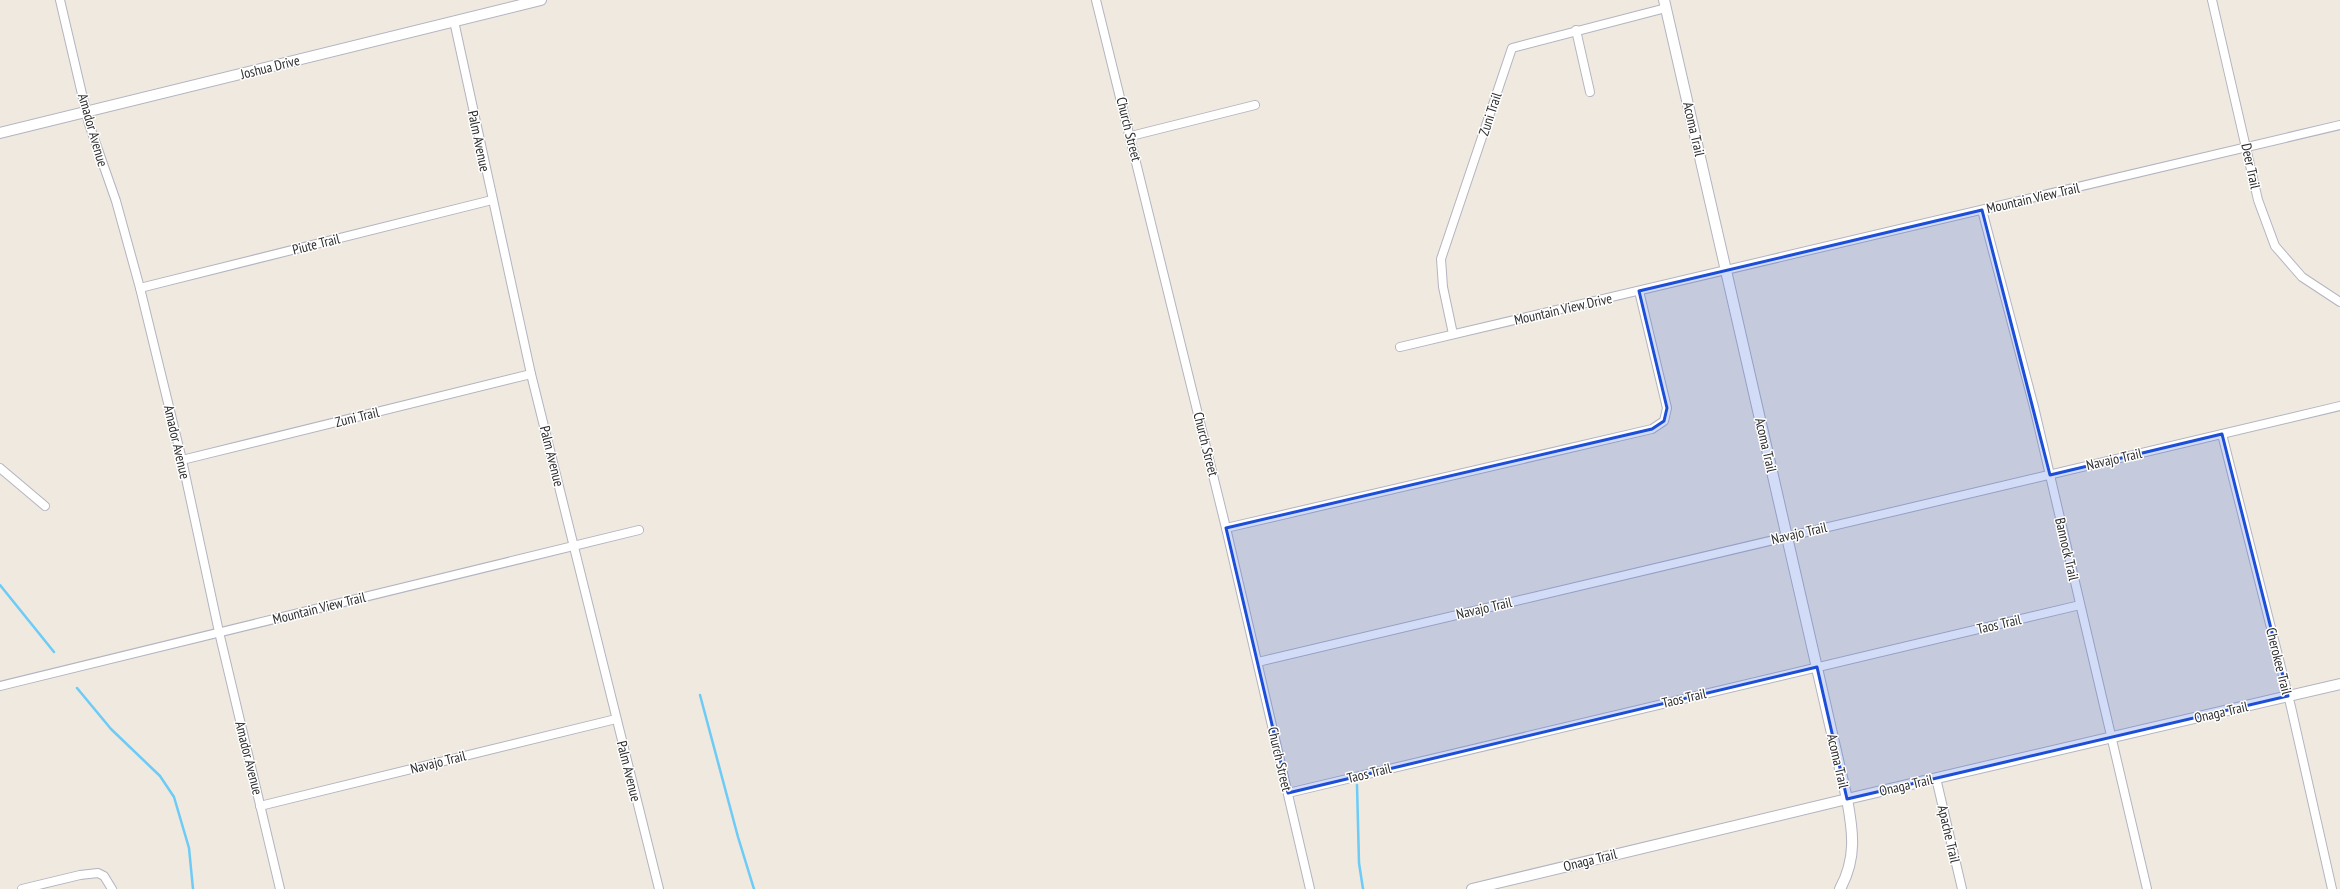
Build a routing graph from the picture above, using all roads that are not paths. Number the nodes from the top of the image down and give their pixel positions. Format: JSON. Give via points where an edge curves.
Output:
{"nodes":[{"id":1,"x":60,"y":0,"type":"edge"},
{"id":2,"x":540,"y":0,"type":"edge"},
{"id":3,"x":1096,"y":0,"type":"edge"},
{"id":4,"x":2212,"y":0,"type":"edge"},
{"id":5,"x":1665,"y":4,"type":"edge"},
{"id":6,"x":454,"y":21,"type":"junction"},
{"id":7,"x":1576,"y":30,"type":"junction"},
{"id":8,"x":1590,"y":92,"type":"dead end"},
{"id":9,"x":1255,"y":105,"type":"dead end"},
{"id":10,"x":86,"y":112,"type":"junction"},
{"id":11,"x":2340,"y":125,"type":"edge"},
{"id":12,"x":0,"y":133,"type":"edge"},
{"id":13,"x":1131,"y":136,"type":"junction"},
{"id":14,"x":2248,"y":148,"type":"junction"},
{"id":15,"x":492,"y":200,"type":"junction"},
{"id":16,"x":1982,"y":210,"type":"junction"},
{"id":17,"x":1726,"y":270,"type":"junction"},
{"id":18,"x":140,"y":288,"type":"junction"},
{"id":19,"x":1639,"y":291,"type":"junction"},
{"id":20,"x":2340,"y":302,"type":"edge"},
{"id":21,"x":1454,"y":334,"type":"junction"},
{"id":22,"x":1400,"y":347,"type":"dead end"},
{"id":23,"x":531,"y":374,"type":"junction"},
{"id":24,"x":2340,"y":406,"type":"edge"},
{"id":25,"x":2222,"y":434,"type":"junction"},
{"id":26,"x":182,"y":460,"type":"junction"},
{"id":27,"x":0,"y":468,"type":"edge"},
{"id":28,"x":2050,"y":474,"type":"junction"},
{"id":29,"x":45,"y":506,"type":"dead end"},
{"id":30,"x":1226,"y":528,"type":"junction"},
{"id":31,"x":638,"y":530,"type":"dead end"},
{"id":32,"x":1787,"y":536,"type":"junction"},
{"id":33,"x":574,"y":546,"type":"junction"},
{"id":34,"x":2080,"y":605,"type":"junction"},
{"id":35,"x":219,"y":632,"type":"junction"},
{"id":36,"x":1258,"y":662,"type":"junction"},
{"id":37,"x":1817,"y":667,"type":"junction"},
{"id":38,"x":2340,"y":684,"type":"edge"},
{"id":39,"x":0,"y":686,"type":"edge"},
{"id":40,"x":2288,"y":696,"type":"junction"},
{"id":41,"x":616,"y":719,"type":"junction"},
{"id":42,"x":2111,"y":738,"type":"junction"},
{"id":43,"x":1936,"y":778,"type":"junction"},
{"id":44,"x":1288,"y":793,"type":"junction"},
{"id":45,"x":1847,"y":799,"type":"junction"},
{"id":46,"x":260,"y":806,"type":"junction"},
{"id":47,"x":22,"y":889,"type":"edge"},
{"id":48,"x":112,"y":889,"type":"edge"},
{"id":49,"x":280,"y":889,"type":"edge"},
{"id":50,"x":659,"y":889,"type":"edge"},
{"id":51,"x":1310,"y":889,"type":"edge"},
{"id":52,"x":1472,"y":889,"type":"edge"},
{"id":53,"x":1840,"y":889,"type":"edge"},
{"id":54,"x":1962,"y":889,"type":"edge"},
{"id":55,"x":2147,"y":889,"type":"edge"},
{"id":56,"x":2332,"y":889,"type":"edge"}],
"edges":[{"from":1,"to":10,"type":"street","name":"Amador Avenue"},
{"from":2,"to":6,"type":"street","name":"Joshua Drive"},
{"from":3,"to":13,"type":"street","name":"Church Street"},
{"from":4,"to":14,"type":"street","name":"Deer Trail"},
{"from":5,"to":7,"type":"street","name":"Zuni Trail"},
{"from":5,"to":17,"type":"street","name":"Acoma Trail"},
{"from":6,"to":10,"type":"street","name":"Joshua Drive"},
{"from":6,"to":15,"type":"street","name":"Palm Avenue"},
{"from":7,"to":8,"type":"street"},
{"from":7,"to":21,"type":"street","name":"Zuni Trail","via":[[1512,48],[1441,259],[1443,287]]},
{"from":9,"to":13,"type":"street"},
{"from":10,"to":12,"type":"street","name":"Joshua Drive"},
{"from":10,"to":18,"type":"street","name":"Amador Avenue","via":[[116,201]]},
{"from":11,"to":14,"type":"street","name":"Mountain View Trail"},
{"from":13,"to":30,"type":"street","name":"Church Street"},
{"from":14,"to":16,"type":"street","name":"Mountain View Trail"},
{"from":14,"to":20,"type":"street","name":"Deer Trail","via":[[2258,200],[2275,246],[2302,277]]},
{"from":15,"to":18,"type":"street","name":"Piute Trail"},
{"from":15,"to":23,"type":"street","name":"Palm Avenue"},
{"from":16,"to":17,"type":"street","name":"Mountain View Trail"},
{"from":16,"to":28,"type":"street","name":"Bannock Trail"},
{"from":17,"to":19,"type":"street","name":"Mountain View Drive"},
{"from":17,"to":32,"type":"street","name":"Acoma Trail"},
{"from":18,"to":26,"type":"street","name":"Amador Avenue"},
{"from":19,"to":21,"type":"street","name":"Mountain View Drive"},
{"from":19,"to":30,"type":"street","via":[[1667,408],[1664,421],[1652,429]]},
{"from":21,"to":22,"type":"street","name":"Mountain View Drive"},
{"from":23,"to":26,"type":"street","name":"Zuni Trail"},
{"from":23,"to":33,"type":"street","name":"Palm Avenue"},
{"from":24,"to":25,"type":"street","name":"Navajo Trail"},
{"from":25,"to":28,"type":"street","name":"Navajo Trail"},
{"from":25,"to":40,"type":"street","name":"Cherokee Trail"},
{"from":26,"to":35,"type":"street","name":"Amador Avenue"},
{"from":27,"to":29,"type":"street"},
{"from":28,"to":32,"type":"street","name":"Navajo Trail"},
{"from":28,"to":34,"type":"street","name":"Bannock Trail"},
{"from":30,"to":36,"type":"street","name":"Church Street"},
{"from":31,"to":33,"type":"street","name":"Mountain View Trail"},
{"from":32,"to":36,"type":"street","name":"Navajo Trail"},
{"from":32,"to":37,"type":"street","name":"Acoma Trail"},
{"from":33,"to":35,"type":"street","name":"Mountain View Trail"},
{"from":33,"to":41,"type":"street","name":"Palm Avenue"},
{"from":34,"to":37,"type":"street","name":"Taos Trail"},
{"from":34,"to":42,"type":"street","name":"Bannock Trail"},
{"from":35,"to":39,"type":"street","name":"Mountain View Trail"},
{"from":35,"to":46,"type":"street","name":"Amador Avenue"},
{"from":36,"to":44,"type":"street","name":"Church Street"},
{"from":37,"to":44,"type":"street","name":"Taos Trail"},
{"from":37,"to":45,"type":"street","name":"Acoma Trail"},
{"from":38,"to":40,"type":"street","name":"Onaga Trail"},
{"from":40,"to":42,"type":"street","name":"Onaga Trail"},
{"from":40,"to":56,"type":"street","name":"Cherokee Trail"},
{"from":41,"to":46,"type":"street","name":"Navajo Trail"},
{"from":41,"to":50,"type":"street","name":"Palm Avenue"},
{"from":42,"to":43,"type":"street","name":"Onaga Trail"},
{"from":42,"to":55,"type":"street","name":"Bannock Trail"},
{"from":43,"to":45,"type":"street","name":"Onaga Trail"},
{"from":43,"to":54,"type":"street","name":"Apache Trail"},
{"from":44,"to":51,"type":"street","name":"Church Street"},
{"from":45,"to":52,"type":"street","name":"Onaga Trail"},
{"from":45,"to":53,"type":"street","name":"Acoma Trail","via":[[1853,833],[1851,859]]},
{"from":46,"to":49,"type":"street","name":"Amador Avenue"},
{"from":47,"to":48,"type":"street","via":[[98,873],[104,876]]}]}
